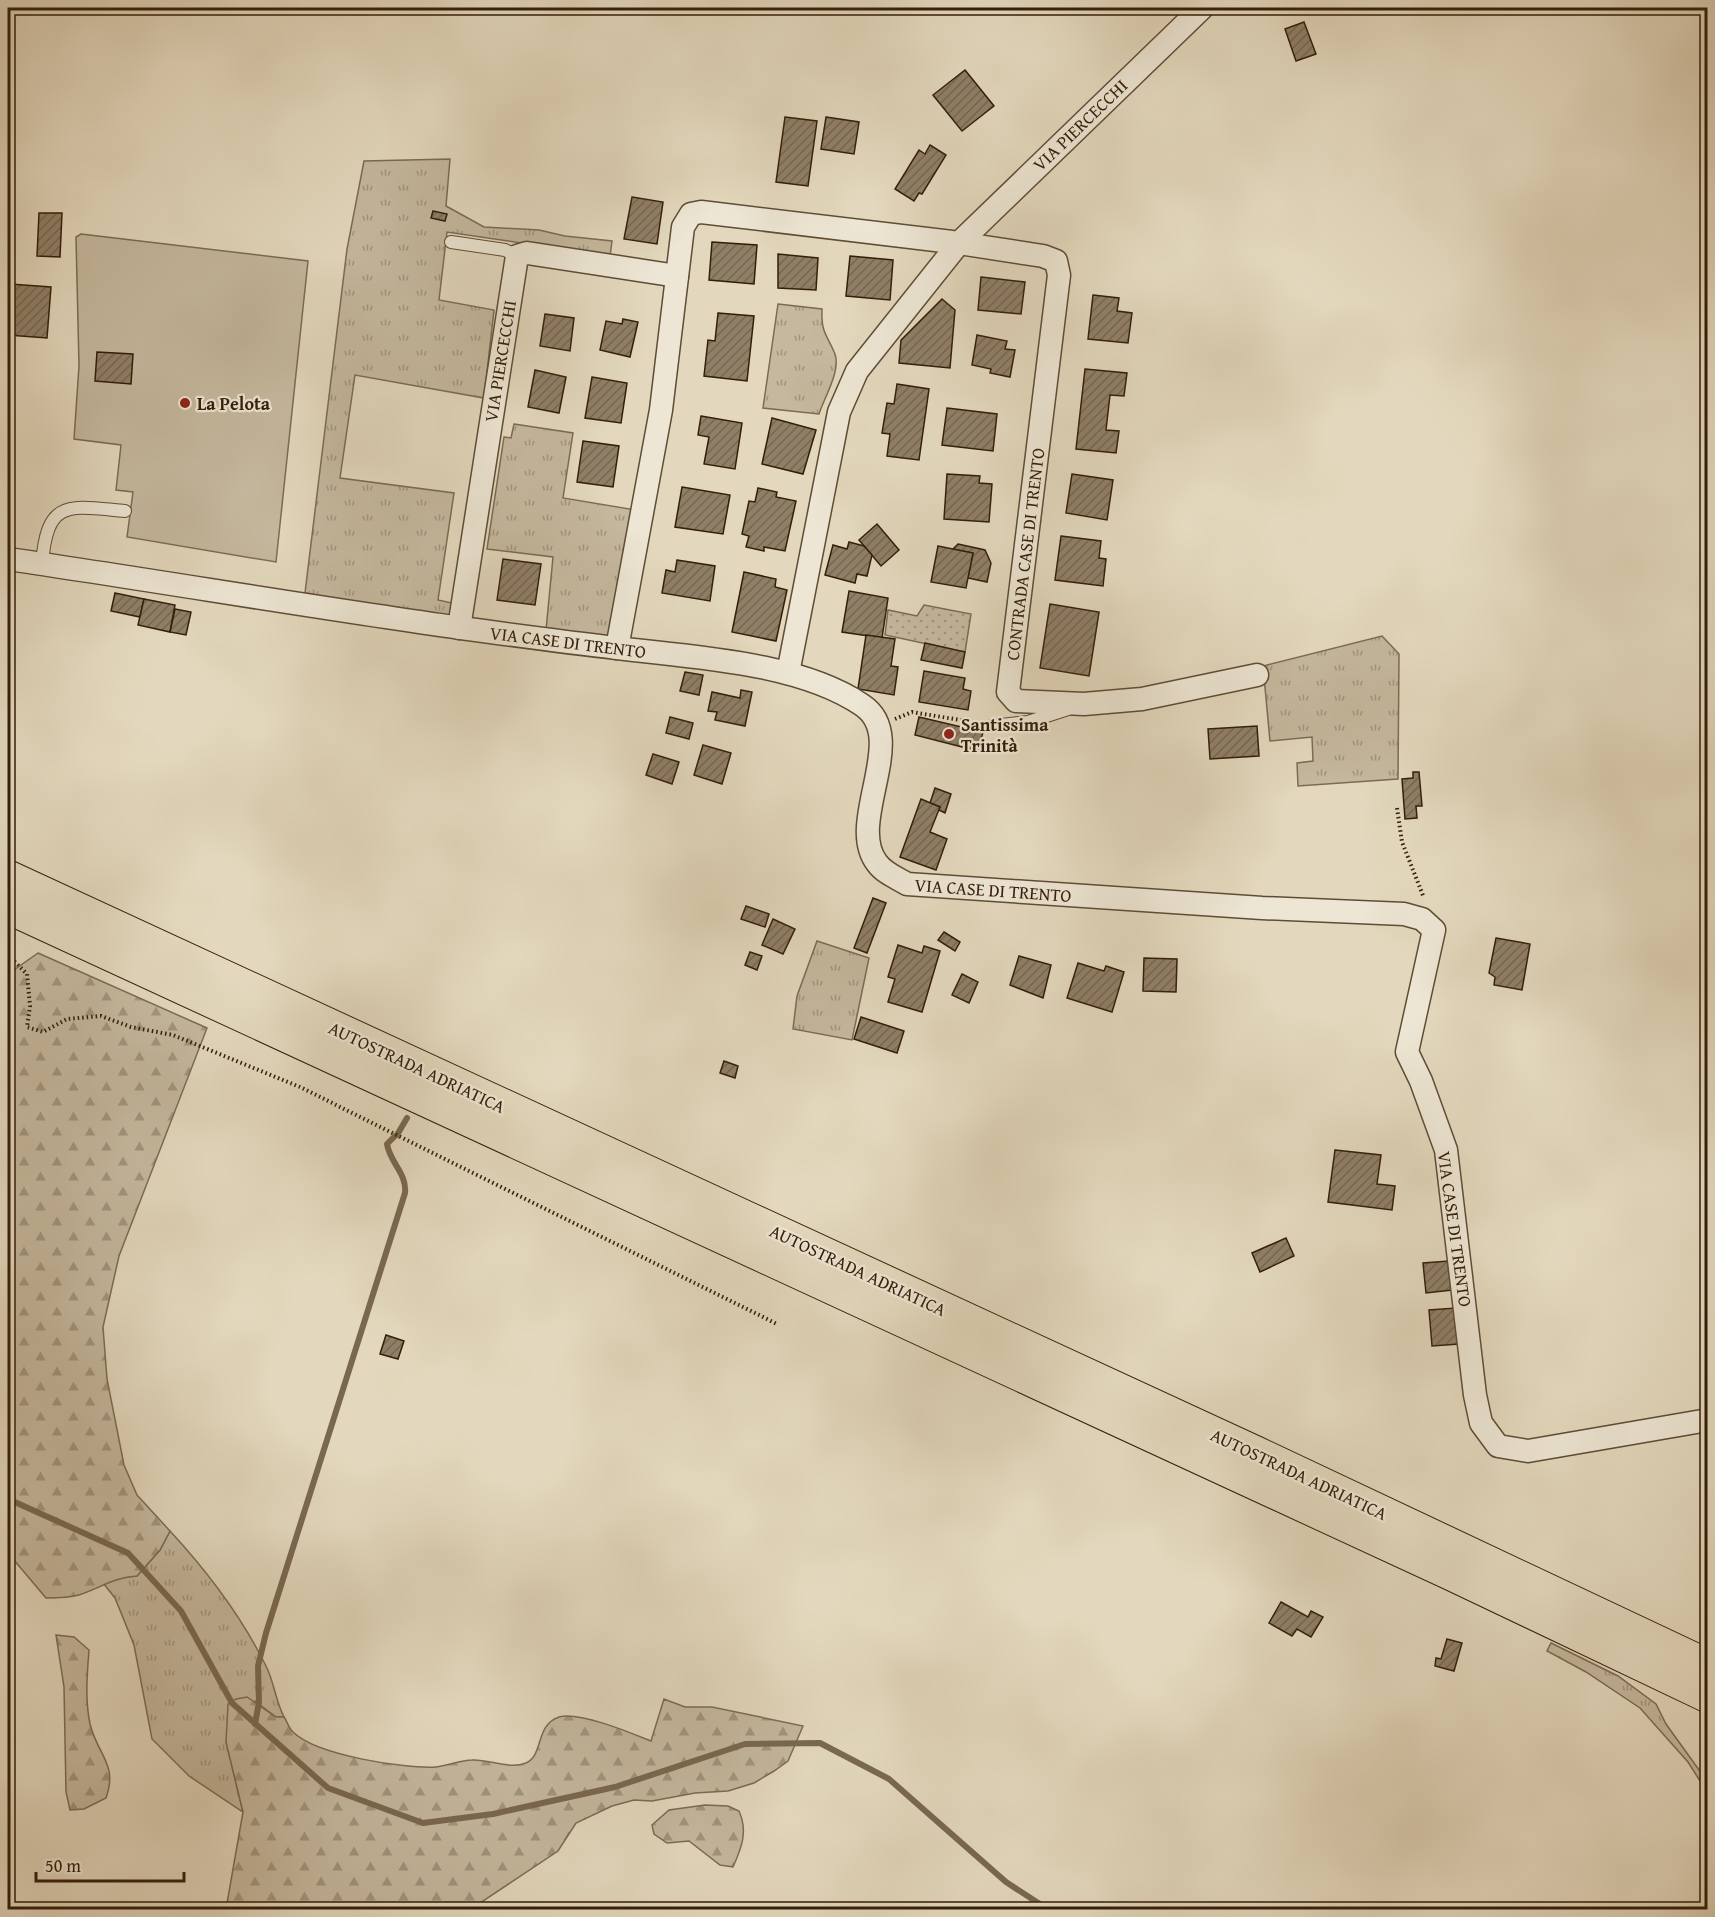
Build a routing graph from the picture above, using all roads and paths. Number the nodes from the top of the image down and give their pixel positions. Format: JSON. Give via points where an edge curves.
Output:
{"nodes":[{"id":1,"x":1202,"y":8,"type":"edge"},
{"id":2,"x":452,"y":242,"type":"dead end"},
{"id":3,"x":959,"y":243,"type":"junction"},
{"id":4,"x":518,"y":256,"type":"junction"},
{"id":5,"x":677,"y":276,"type":"junction"},
{"id":6,"x":125,"y":511,"type":"dead end"},
{"id":7,"x":8,"y":559,"type":"edge"},
{"id":8,"x":42,"y":564,"type":"junction"},
{"id":9,"x":459,"y":627,"type":"junction"},
{"id":10,"x":617,"y":648,"type":"junction"},
{"id":11,"x":788,"y":673,"type":"junction"},
{"id":12,"x":1257,"y":675,"type":"dead end"},
{"id":13,"x":1084,"y":704,"type":"junction"},
{"id":14,"x":879,"y":725,"type":"junction"},
{"id":15,"x":992,"y":726,"type":"joint"},
{"id":16,"x":1397,"y":808,"type":"dead end"},
{"id":17,"x":8,"y":877,"type":"edge"},
{"id":18,"x":8,"y":907,"type":"edge"},
{"id":19,"x":1422,"y":919,"type":"junction"},
{"id":20,"x":8,"y":955,"type":"edge"},
{"id":21,"x":777,"y":1324,"type":"dead end"},
{"id":22,"x":1707,"y":1420,"type":"edge"},
{"id":23,"x":1707,"y":1666,"type":"edge"},
{"id":24,"x":1707,"y":1696,"type":"edge"}],
"edges":[{"from":1,"to":3,"type":"street","name":"VIA PIERCECCHI"},
{"from":2,"to":4,"type":"lane","via":[[505,250]]},
{"from":3,"to":5,"type":"street","via":[[701,212],[691,214],[683,227]]},
{"from":3,"to":11,"type":"street","name":"VIA PIERCECCHI","via":[[857,371],[839,412]]},
{"from":3,"to":13,"type":"street","name":"CONTRADA CASE DI TRENTO","via":[[1056,261],[1059,275],[1008,692],[1016,701]]},
{"from":4,"to":5,"type":"street","via":[[527,253]]},
{"from":4,"to":9,"type":"street","name":"VIA PIERCECCHI"},
{"from":5,"to":10,"type":"street","via":[[661,410]]},
{"from":6,"to":8,"type":"lane","via":[[73,506],[60,514],[51,521],[44,537]]},
{"from":7,"to":8,"type":"street","name":"VIA CASE DI TRENTO"},
{"from":8,"to":9,"type":"street","name":"VIA CASE DI TRENTO"},
{"from":9,"to":10,"type":"street","name":"VIA CASE DI TRENTO"},
{"from":10,"to":11,"type":"street","name":"VIA CASE DI TRENTO"},
{"from":11,"to":14,"type":"street","name":"VIA CASE DI TRENTO","via":[[861,704]]},
{"from":12,"to":13,"type":"street","name":"CONTRADA CASE DI TRENTO","via":[[1142,699]]},
{"from":13,"to":15,"type":"lane","via":[[1028,722]]},
{"from":14,"to":15,"type":"path","via":[[912,712]]},
{"from":14,"to":19,"type":"street","name":"VIA CASE DI TRENTO","via":[[868,840],[882,869],[907,884],[1404,914]]},
{"from":16,"to":19,"type":"path","via":[[1402,843],[1425,902]]},
{"from":17,"to":23,"type":"highway","name":"AUTOSTRADA ADRIATICA","via":[[1267,1458]]},
{"from":18,"to":24,"type":"highway","name":"AUTOSTRADA ADRIATICA","via":[[1431,1564]]},
{"from":19,"to":22,"type":"street","name":"VIA CASE DI TRENTO","via":[[1434,930],[1407,1052],[1446,1150],[1481,1423],[1498,1446],[1528,1451]]},
{"from":20,"to":21,"type":"path","via":[[27,974],[27,1027],[43,1032],[67,1019],[101,1016],[173,1035],[300,1088]]}]}
